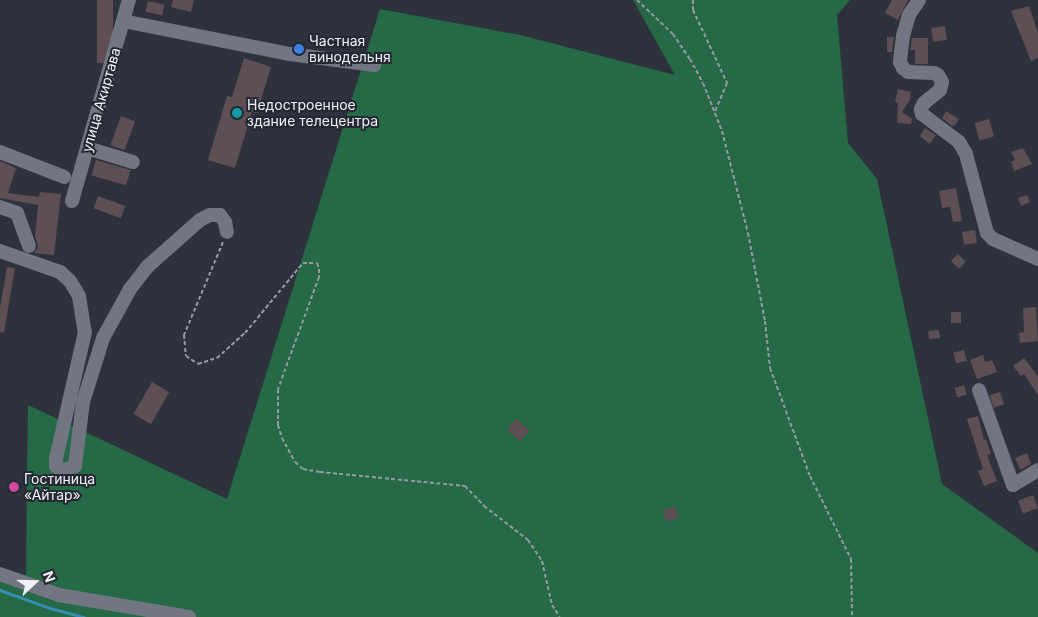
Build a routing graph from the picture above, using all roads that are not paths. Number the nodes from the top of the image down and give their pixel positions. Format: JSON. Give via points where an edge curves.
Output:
{"nodes":[{"id":1,"x":129,"y":0,"type":"edge"},
{"id":2,"x":919,"y":0,"type":"edge"},
{"id":3,"x":123,"y":21,"type":"junction"},
{"id":4,"x":374,"y":65,"type":"dead end"},
{"id":5,"x":87,"y":148,"type":"junction"},
{"id":6,"x":0,"y":152,"type":"edge"},
{"id":7,"x":133,"y":162,"type":"dead end"},
{"id":8,"x":64,"y":177,"type":"dead end"},
{"id":9,"x":72,"y":201,"type":"dead end"},
{"id":10,"x":0,"y":207,"type":"edge"},
{"id":11,"x":227,"y":232,"type":"road end"},
{"id":12,"x":29,"y":246,"type":"dead end"},
{"id":13,"x":0,"y":251,"type":"edge"},
{"id":14,"x":1038,"y":259,"type":"edge"},
{"id":15,"x":979,"y":390,"type":"dead end"},
{"id":16,"x":1038,"y":470,"type":"edge"},
{"id":17,"x":0,"y":574,"type":"edge"},
{"id":18,"x":190,"y":617,"type":"edge"}],
"edges":[{"from":1,"to":3,"type":"street","name":"улица Акиртава"},
{"from":2,"to":14,"type":"street","via":[[903,36],[900,62],[908,72],[934,73],[942,82],[940,90],[924,103],[922,114],[958,142],[966,154],[986,232],[993,239]]},
{"from":3,"to":4,"type":"street","via":[[290,54]]},
{"from":3,"to":5,"type":"street","name":"улица Акиртава"},
{"from":5,"to":7,"type":"street"},
{"from":5,"to":9,"type":"street","name":"улица Акиртава"},
{"from":6,"to":8,"type":"street"},
{"from":10,"to":12,"type":"street","via":[[17,214]]},
{"from":11,"to":13,"type":"street","via":[[220,215],[200,220],[148,266],[130,289],[102,338],[83,402],[74,466],[62,472],[56,466],[56,459],[86,332],[79,296],[60,272]]},
{"from":15,"to":16,"type":"street","via":[[1012,485]]},
{"from":17,"to":18,"type":"street","via":[[58,595]]}]}
